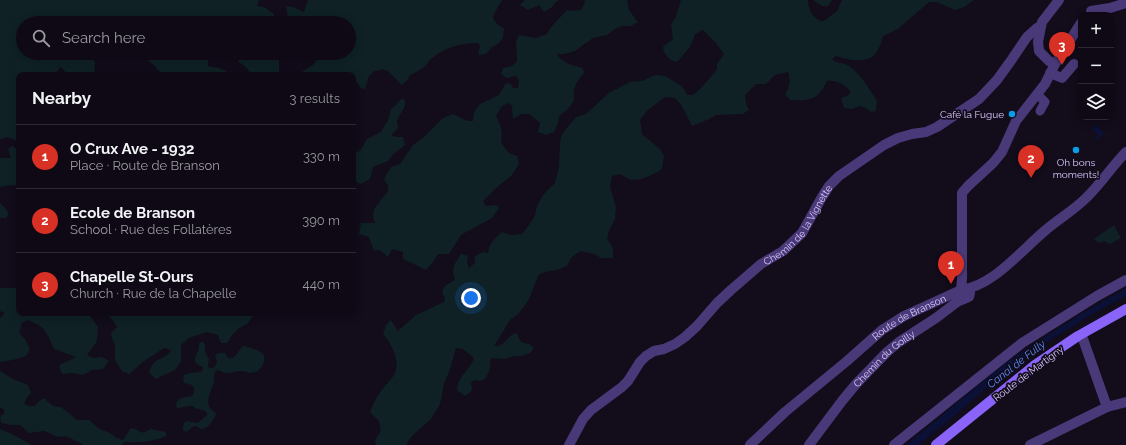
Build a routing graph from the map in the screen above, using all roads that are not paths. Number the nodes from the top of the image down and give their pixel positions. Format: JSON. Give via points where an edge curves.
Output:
{"nodes":[{"id":1,"x":1059,"y":0,"type":"edge"},
{"id":2,"x":1101,"y":0,"type":"edge"},
{"id":3,"x":1126,"y":4,"type":"edge"},
{"id":4,"x":1090,"y":12,"type":"edge"},
{"id":5,"x":1093,"y":12,"type":"edge"},
{"id":6,"x":1041,"y":26,"type":"junction"},
{"id":7,"x":1078,"y":28,"type":"edge"},
{"id":8,"x":1074,"y":64,"type":"dead end"},
{"id":9,"x":1052,"y":69,"type":"junction"},
{"id":10,"x":1037,"y":94,"type":"junction"},
{"id":11,"x":1040,"y":111,"type":"dead end"},
{"id":12,"x":1126,"y":152,"type":"edge"},
{"id":13,"x":1126,"y":280,"type":"edge"},
{"id":14,"x":964,"y":289,"type":"junction"},
{"id":15,"x":1126,"y":309,"type":"edge"},
{"id":16,"x":1081,"y":335,"type":"junction"},
{"id":17,"x":1126,"y":402,"type":"edge"},
{"id":18,"x":1107,"y":407,"type":"junction"},
{"id":19,"x":569,"y":445,"type":"edge"},
{"id":20,"x":750,"y":445,"type":"edge"},
{"id":21,"x":809,"y":445,"type":"edge"},
{"id":22,"x":894,"y":445,"type":"edge"},
{"id":23,"x":936,"y":445,"type":"edge"},
{"id":24,"x":1030,"y":445,"type":"edge"}],
"edges":[{"from":1,"to":6,"type":"street"},
{"from":2,"to":4,"type":"street"},
{"from":3,"to":5,"type":"street"},
{"from":6,"to":9,"type":"street","via":[[1039,51],[1049,60]]},
{"from":6,"to":19,"type":"street","name":"Chemin de la Vignette","via":[[1027,37],[997,80],[979,99],[937,127],[898,138],[884,145],[839,176],[829,186],[802,233],[783,251],[762,264],[731,290],[685,337],[646,356],[628,381],[583,419]]},
{"from":7,"to":9,"type":"street"},
{"from":8,"to":9,"type":"street","via":[[1062,78]]},
{"from":9,"to":10,"type":"street"},
{"from":10,"to":11,"type":"street","via":[[1045,102]]},
{"from":10,"to":14,"type":"street","via":[[1016,121],[1002,152],[962,194]]},
{"from":12,"to":14,"type":"street","name":"Route de Branson","via":[[1086,199],[1048,228],[999,272],[980,284]]},
{"from":13,"to":22,"type":"street","via":[[1022,343]]},
{"from":14,"to":20,"type":"street","name":"Route de Branson","via":[[904,316],[882,330]]},
{"from":14,"to":21,"type":"street","name":"Chemin du Goilly","via":[[970,293],[969,297],[957,302],[899,342],[856,384]]},
{"from":15,"to":16,"type":"main road","name":"Route de Martigny"},
{"from":16,"to":18,"type":"street"},
{"from":16,"to":23,"type":"main road","name":"Route de Martigny","via":[[1019,377]]},
{"from":17,"to":18,"type":"street"},
{"from":18,"to":24,"type":"street"}]}
